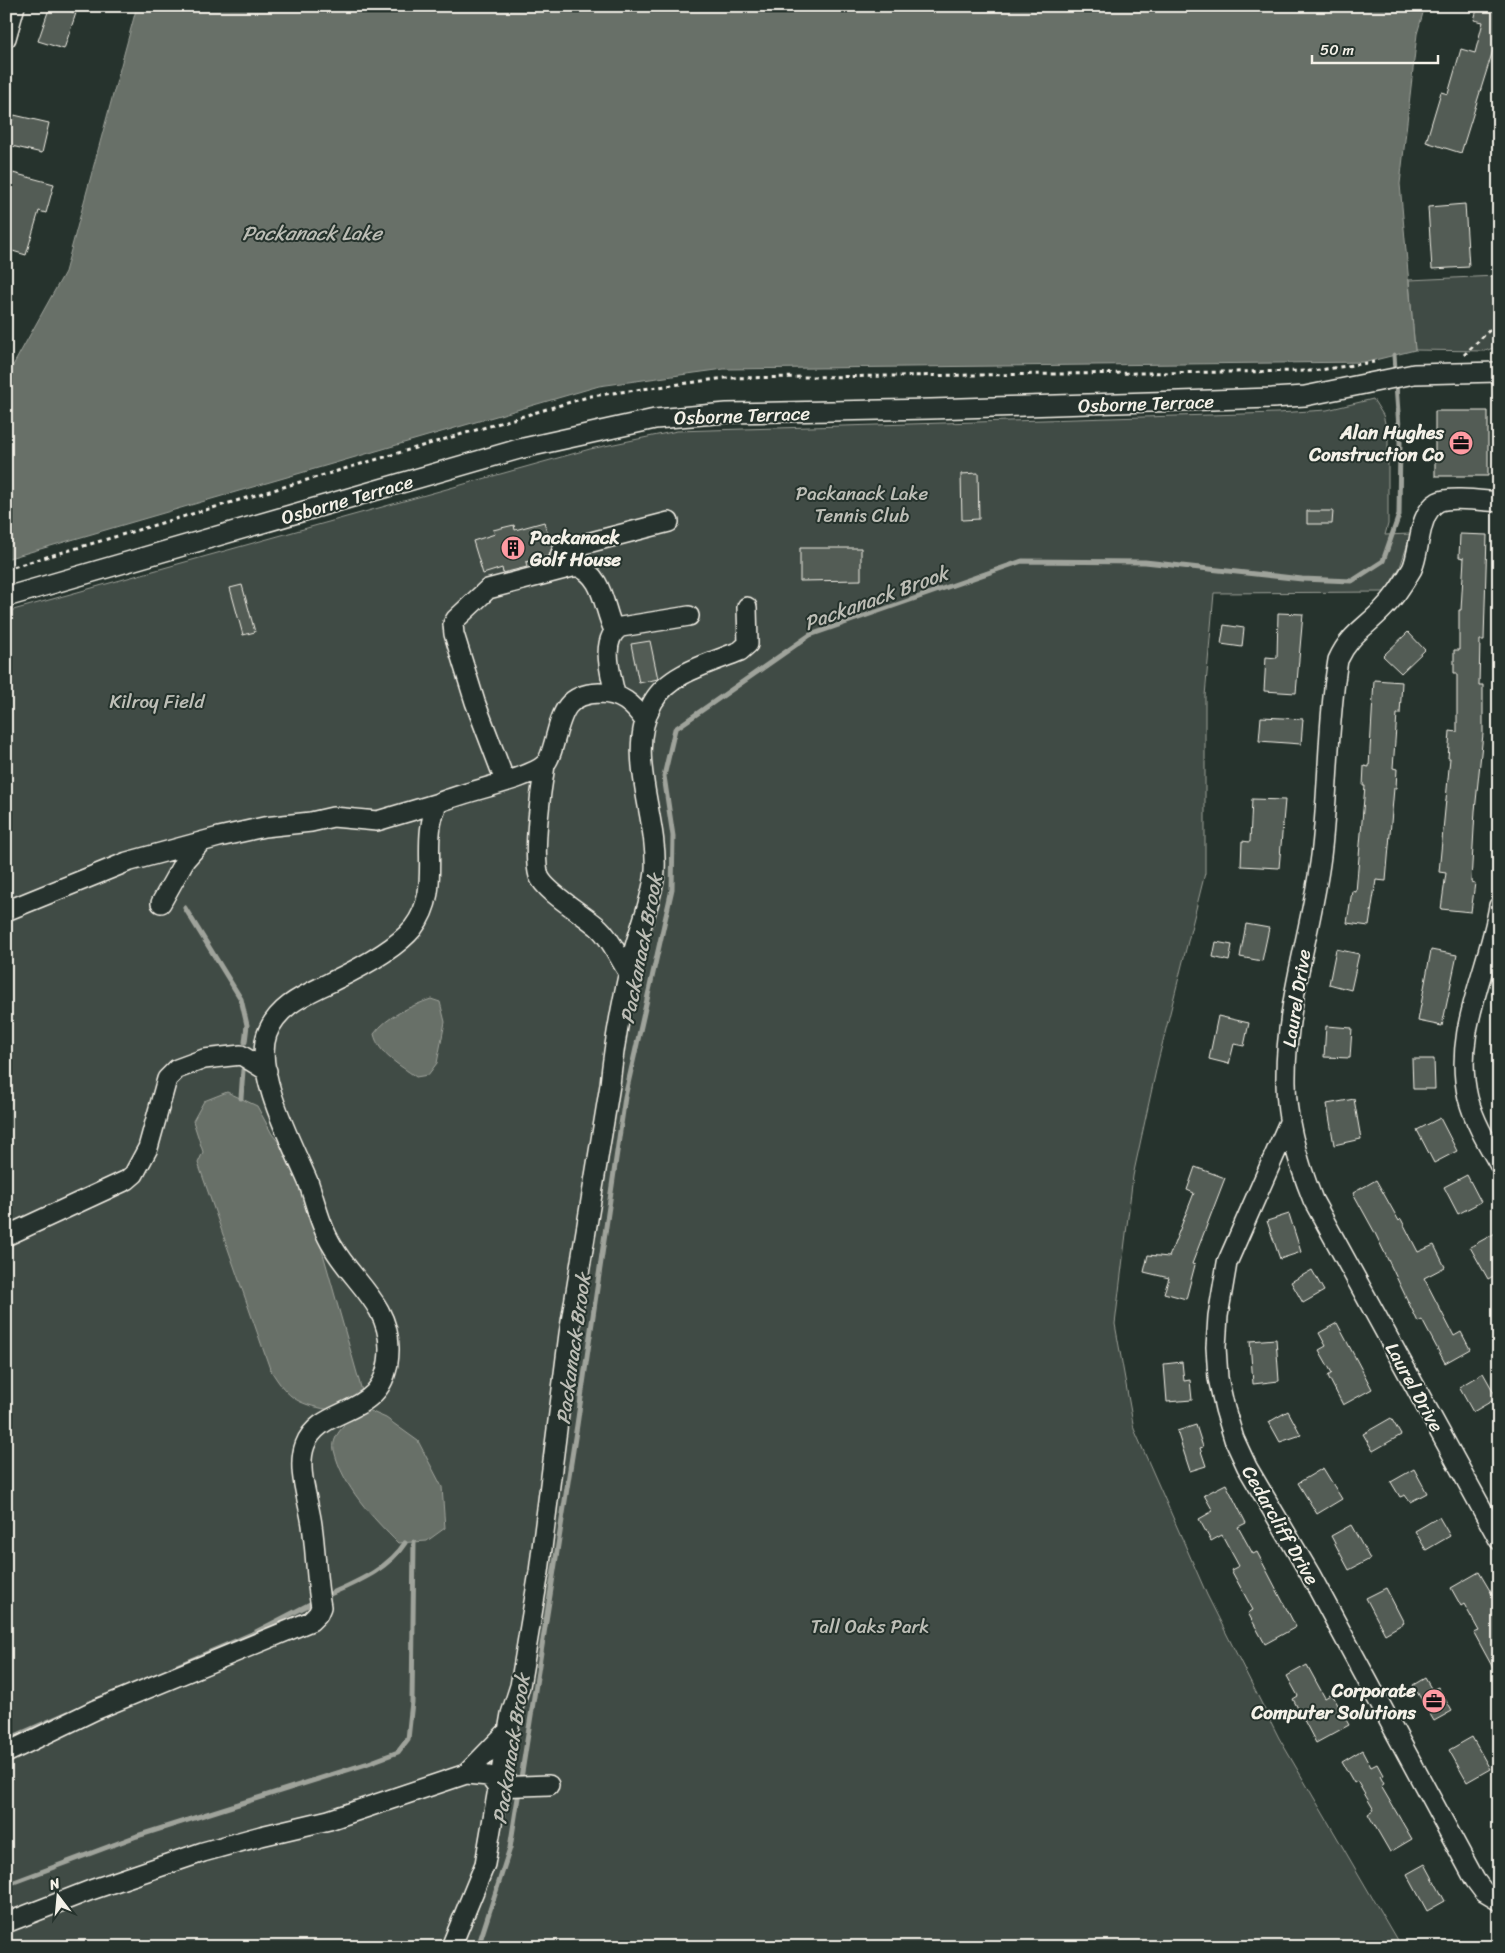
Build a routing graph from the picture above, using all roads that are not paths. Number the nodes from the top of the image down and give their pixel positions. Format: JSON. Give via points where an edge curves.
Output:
{"nodes":[{"id":1,"x":15,"y":6,"type":"edge"},
{"id":2,"x":6,"y":38,"type":"edge"},
{"id":3,"x":1499,"y":372,"type":"edge"},
{"id":4,"x":1499,"y":502,"type":"edge"},
{"id":5,"x":669,"y":522,"type":"dead end"},
{"id":6,"x":569,"y":567,"type":"junction"},
{"id":7,"x":6,"y":597,"type":"edge"},
{"id":8,"x":747,"y":607,"type":"dead end"},
{"id":9,"x":689,"y":616,"type":"dead end"},
{"id":10,"x":614,"y":630,"type":"junction"},
{"id":11,"x":662,"y":688,"type":"junction"},
{"id":12,"x":619,"y":696,"type":"junction"},
{"id":13,"x":645,"y":721,"type":"junction"},
{"id":14,"x":545,"y":765,"type":"junction"},
{"id":15,"x":505,"y":781,"type":"junction"},
{"id":16,"x":438,"y":803,"type":"junction"},
{"id":17,"x":201,"y":842,"type":"junction"},
{"id":18,"x":161,"y":903,"type":"dead end"},
{"id":19,"x":1499,"y":906,"type":"edge"},
{"id":20,"x":6,"y":911,"type":"edge"},
{"id":21,"x":629,"y":972,"type":"junction"},
{"id":22,"x":266,"y":1036,"type":"junction"},
{"id":23,"x":241,"y":1055,"type":"junction"},
{"id":24,"x":267,"y":1072,"type":"junction"},
{"id":25,"x":1290,"y":1120,"type":"junction"},
{"id":26,"x":1499,"y":1164,"type":"edge"},
{"id":27,"x":6,"y":1236,"type":"edge"},
{"id":28,"x":1499,"y":1540,"type":"edge"},
{"id":29,"x":508,"y":1731,"type":"junction"},
{"id":30,"x":6,"y":1753,"type":"edge"},
{"id":31,"x":466,"y":1774,"type":"junction"},
{"id":32,"x":549,"y":1786,"type":"dead end"},
{"id":33,"x":497,"y":1787,"type":"junction"},
{"id":34,"x":1497,"y":1900,"type":"edge"},
{"id":35,"x":6,"y":1923,"type":"edge"},
{"id":36,"x":451,"y":1947,"type":"edge"}],
"edges":[{"from":1,"to":2,"type":"street"},
{"from":3,"to":7,"type":"street","name":"Osborne Terrace","via":[[1438,372],[1384,379],[1305,396],[1272,398],[931,410],[727,413],[655,419],[518,449]]},
{"from":4,"to":25,"type":"street","name":"Laurel Drive","via":[[1438,502],[1426,518],[1413,567],[1400,589],[1353,635],[1338,660],[1321,857],[1289,1031],[1286,1076]]},
{"from":5,"to":6,"type":"street","via":[[568,548],[560,557]]},
{"from":6,"to":10,"type":"street","via":[[582,568],[596,581]]},
{"from":6,"to":15,"type":"street","via":[[488,589],[453,624],[475,702]]},
{"from":8,"to":11,"type":"street","via":[[748,644],[745,647]]},
{"from":9,"to":10,"type":"street"},
{"from":10,"to":12,"type":"street","via":[[608,654]]},
{"from":11,"to":12,"type":"street"},
{"from":11,"to":13,"type":"street"},
{"from":12,"to":13,"type":"street"},
{"from":12,"to":14,"type":"street","via":[[587,694],[570,704],[563,711]]},
{"from":13,"to":21,"type":"street","via":[[642,743],[644,775],[655,871]]},
{"from":14,"to":15,"type":"street"},
{"from":14,"to":21,"type":"street","via":[[539,810],[539,875],[543,884],[607,937]]},
{"from":15,"to":16,"type":"street"},
{"from":16,"to":17,"type":"street","via":[[377,821],[333,817],[264,826]]},
{"from":16,"to":22,"type":"street","via":[[431,823],[432,866],[427,899],[413,928],[391,948],[294,1001],[278,1016]]},
{"from":17,"to":18,"type":"street","via":[[185,860]]},
{"from":17,"to":20,"type":"street","via":[[127,862]]},
{"from":19,"to":26,"type":"street","via":[[1463,1052],[1468,1098]]},
{"from":21,"to":29,"type":"street","via":[[613,1053],[569,1334],[539,1572],[520,1686]]},
{"from":22,"to":23,"type":"street"},
{"from":22,"to":24,"type":"street"},
{"from":23,"to":24,"type":"street"},
{"from":23,"to":27,"type":"street","via":[[194,1062],[177,1069],[167,1079],[148,1148],[138,1168],[127,1180]]},
{"from":24,"to":30,"type":"street","via":[[283,1126],[331,1244],[370,1294],[387,1332],[389,1362],[378,1391],[368,1400],[319,1426],[305,1445],[303,1458],[312,1525],[318,1614],[311,1621],[103,1707]]},
{"from":25,"to":28,"type":"street","name":"Laurel Drive","via":[[1302,1171],[1313,1200]]},
{"from":25,"to":34,"type":"street","name":"Cedarcliff Drive","via":[[1227,1263],[1216,1346],[1224,1409],[1247,1467],[1310,1574],[1475,1880],[1484,1892]]},
{"from":29,"to":31,"type":"street"},
{"from":29,"to":33,"type":"street"},
{"from":31,"to":33,"type":"street","via":[[489,1776]]},
{"from":31,"to":35,"type":"street","via":[[330,1820],[203,1852]]},
{"from":32,"to":33,"type":"street"},
{"from":33,"to":36,"type":"street","via":[[485,1864]]}]}
